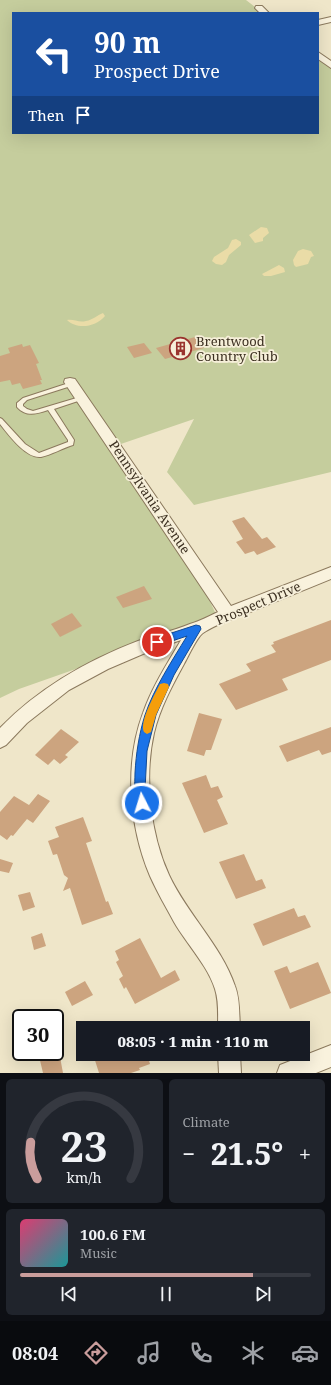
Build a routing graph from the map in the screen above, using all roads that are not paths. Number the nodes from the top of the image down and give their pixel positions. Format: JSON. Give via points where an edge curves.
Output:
{"nodes":[{"id":1,"x":331,"y":19,"type":"edge"},
{"id":2,"x":319,"y":23,"type":"edge"},
{"id":3,"x":319,"y":56,"type":"edge"},
{"id":4,"x":331,"y":64,"type":"edge"},
{"id":5,"x":71,"y":383,"type":"joint"},
{"id":6,"x":82,"y":398,"type":"junction"},
{"id":7,"x":50,"y":408,"type":"junction"},
{"id":8,"x":0,"y":420,"type":"edge"},
{"id":9,"x":331,"y":573,"type":"edge"},
{"id":10,"x":228,"y":614,"type":"junction"},
{"id":11,"x":196,"y":629,"type":"junction"},
{"id":12,"x":0,"y":740,"type":"edge"},
{"id":13,"x":228,"y":1021,"type":"edge"},
{"id":14,"x":331,"y":1056,"type":"edge"},
{"id":15,"x":230,"y":1061,"type":"edge"},
{"id":16,"x":230,"y":1073,"type":"edge"},
{"id":17,"x":288,"y":1073,"type":"edge"}],
"edges":[{"from":1,"to":2,"type":"street"},
{"from":3,"to":4,"type":"street"},
{"from":5,"to":6,"type":"street","name":"Pennsylvania Avenue"},
{"from":5,"to":7,"type":"lane","via":[[20,402],[20,407],[25,411]]},
{"from":6,"to":7,"type":"lane"},
{"from":6,"to":10,"type":"street","name":"Pennsylvania Avenue"},
{"from":7,"to":8,"type":"lane","via":[[71,440],[71,444],[39,455],[30,452]]},
{"from":9,"to":10,"type":"street","name":"Prospect Drive"},
{"from":10,"to":11,"type":"street","name":"Prospect Drive"},
{"from":11,"to":12,"type":"street","name":"Prospect Drive","via":[[144,646],[102,664],[63,685],[21,718]]},
{"from":11,"to":13,"type":"street","via":[[170,674],[151,715],[142,751],[140,790],[146,830],[159,874],[225,987]]},
{"from":14,"to":17,"type":"street"},
{"from":15,"to":16,"type":"street"}]}
